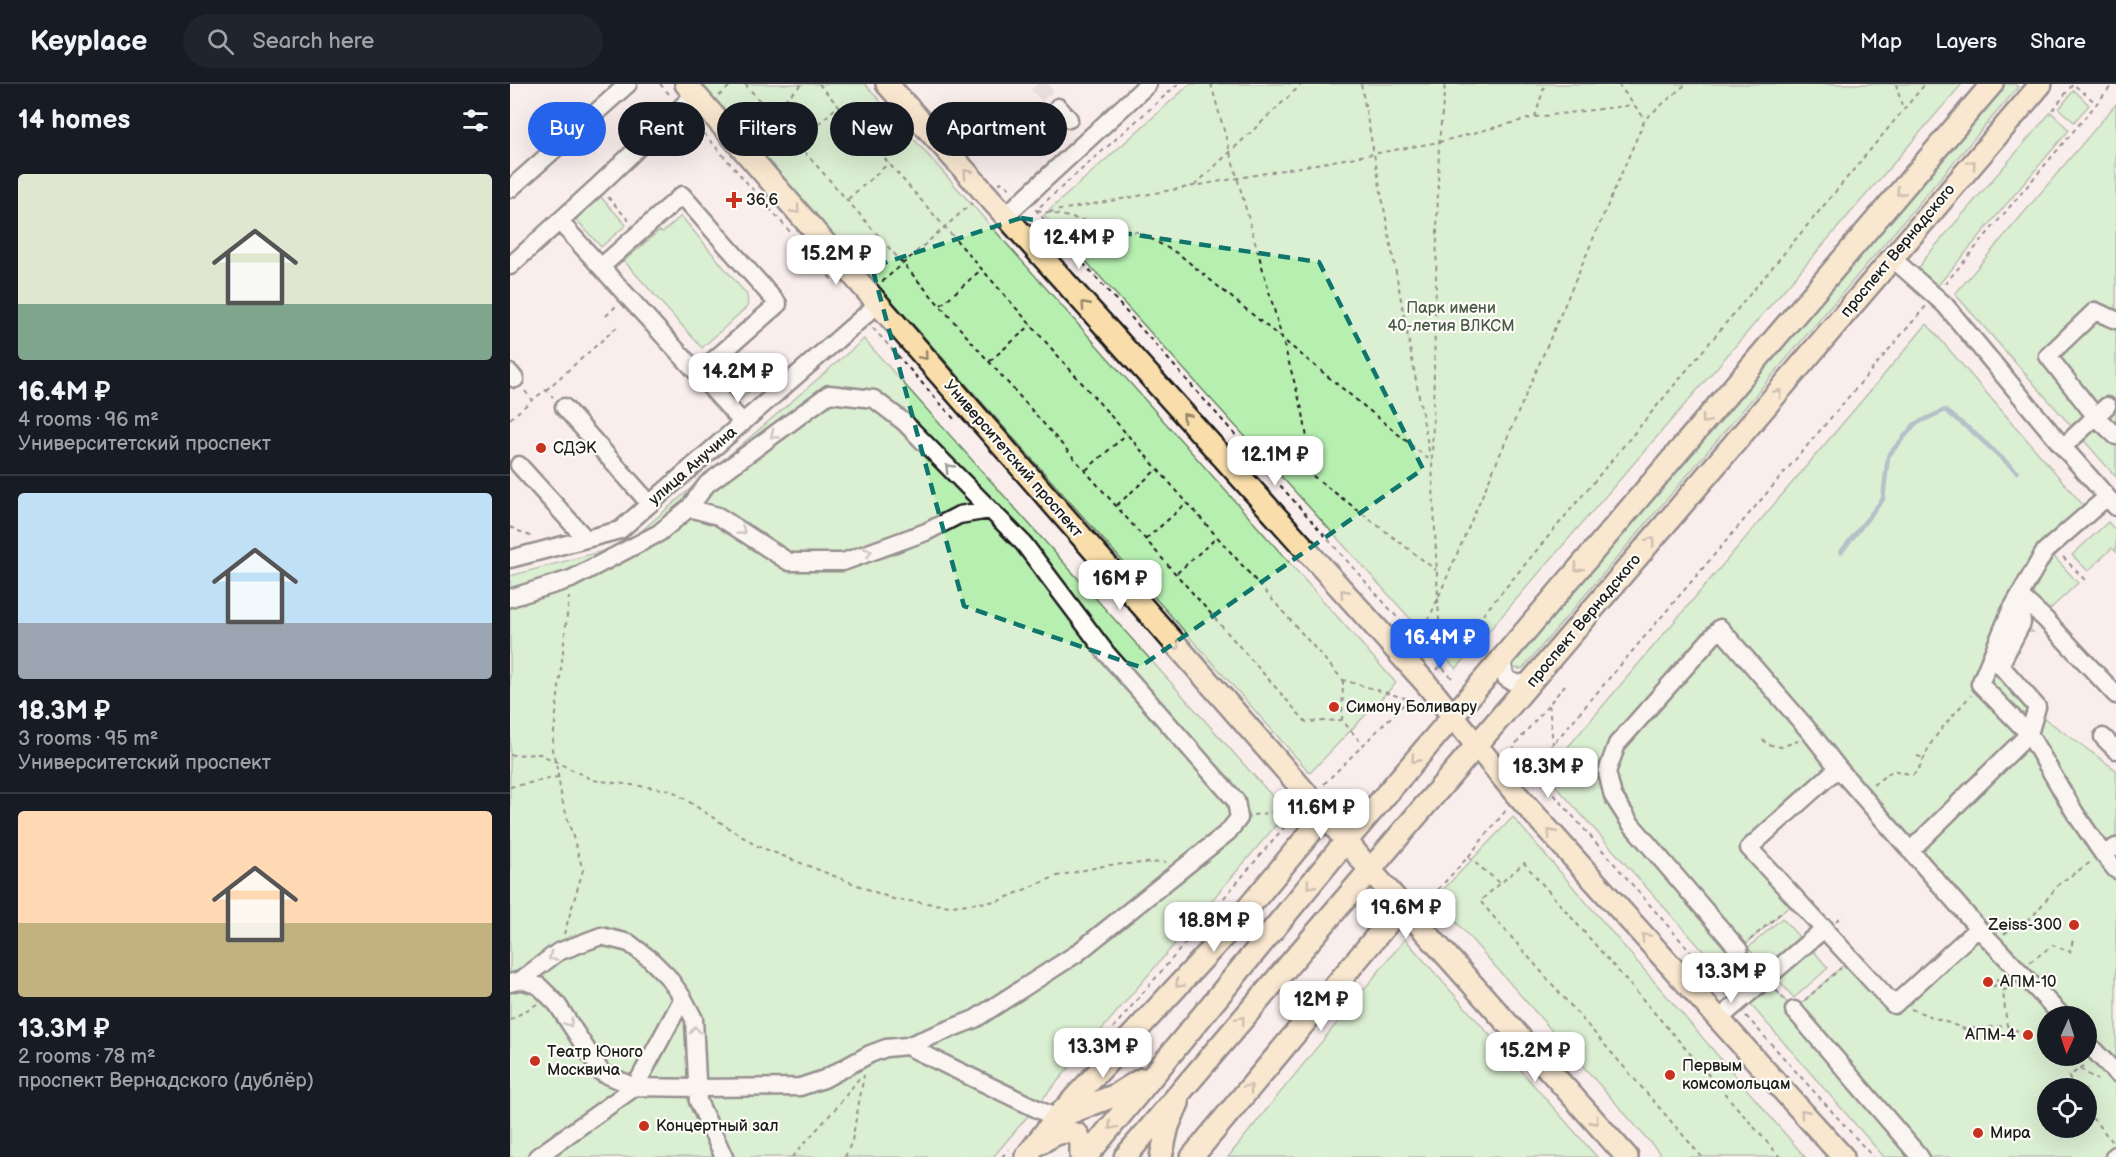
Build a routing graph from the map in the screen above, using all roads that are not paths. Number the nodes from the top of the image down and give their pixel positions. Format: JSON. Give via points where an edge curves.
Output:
{"nodes":[{"id":1,"x":628,"y":84,"type":"edge"},
{"id":2,"x":887,"y":84,"type":"edge"},
{"id":3,"x":1148,"y":84,"type":"edge"},
{"id":4,"x":1992,"y":84,"type":"edge"},
{"id":5,"x":2041,"y":84,"type":"edge"},
{"id":6,"x":690,"y":89,"type":"edge"},
{"id":7,"x":510,"y":189,"type":"edge"},
{"id":8,"x":1005,"y":216,"type":"junction"},
{"id":9,"x":559,"y":221,"type":"junction"},
{"id":10,"x":1892,"y":258,"type":"junction"},
{"id":11,"x":510,"y":266,"type":"edge"},
{"id":12,"x":602,"y":266,"type":"junction"},
{"id":13,"x":873,"y":299,"type":"junction"},
{"id":14,"x":2116,"y":320,"type":"edge"},
{"id":15,"x":699,"y":373,"type":"junction"},
{"id":16,"x":564,"y":407,"type":"road end"},
{"id":17,"x":2102,"y":412,"type":"junction"},
{"id":18,"x":743,"y":423,"type":"junction"},
{"id":19,"x":2116,"y":436,"type":"edge"},
{"id":20,"x":2064,"y":447,"type":"junction"},
{"id":21,"x":519,"y":465,"type":"dead end"},
{"id":22,"x":2112,"y":502,"type":"edge"},
{"id":23,"x":650,"y":504,"type":"junction"},
{"id":24,"x":689,"y":508,"type":"junction"},
{"id":25,"x":990,"y":510,"type":"junction"},
{"id":26,"x":586,"y":539,"type":"junction"},
{"id":27,"x":510,"y":560,"type":"edge"},
{"id":28,"x":2020,"y":596,"type":"junction"},
{"id":29,"x":510,"y":598,"type":"edge"},
{"id":30,"x":1506,"y":652,"type":"junction"},
{"id":31,"x":1536,"y":677,"type":"junction"},
{"id":32,"x":2116,"y":694,"type":"edge"},
{"id":33,"x":1453,"y":715,"type":"junction"},
{"id":34,"x":2029,"y":734,"type":"junction"},
{"id":35,"x":2103,"y":737,"type":"dead end"},
{"id":36,"x":1478,"y":746,"type":"junction"},
{"id":37,"x":2116,"y":750,"type":"edge"},
{"id":38,"x":1838,"y":768,"type":"junction"},
{"id":39,"x":1325,"y":815,"type":"junction"},
{"id":40,"x":1347,"y":840,"type":"junction"},
{"id":41,"x":1910,"y":851,"type":"junction"},
{"id":42,"x":2109,"y":851,"type":"edge"},
{"id":43,"x":1370,"y":870,"type":"junction"},
{"id":44,"x":2116,"y":870,"type":"edge"},
{"id":45,"x":1402,"y":906,"type":"junction"},
{"id":46,"x":1830,"y":925,"type":"junction"},
{"id":47,"x":1233,"y":926,"type":"junction"},
{"id":48,"x":1978,"y":928,"type":"junction"},
{"id":49,"x":1739,"y":950,"type":"dead end"},
{"id":50,"x":1234,"y":979,"type":"junction"},
{"id":51,"x":516,"y":981,"type":"edge"},
{"id":52,"x":683,"y":998,"type":"junction"},
{"id":53,"x":2050,"y":1006,"type":"edge"},
{"id":54,"x":1794,"y":1010,"type":"dead end"},
{"id":55,"x":1719,"y":1019,"type":"junction"},
{"id":56,"x":908,"y":1046,"type":"junction"},
{"id":57,"x":2097,"y":1053,"type":"edge"},
{"id":58,"x":1161,"y":1064,"type":"junction"},
{"id":59,"x":2116,"y":1073,"type":"edge"},
{"id":60,"x":1190,"y":1081,"type":"junction"},
{"id":61,"x":635,"y":1087,"type":"junction"},
{"id":62,"x":698,"y":1089,"type":"junction"},
{"id":63,"x":1056,"y":1118,"type":"junction"},
{"id":64,"x":1212,"y":1133,"type":"junction"},
{"id":65,"x":1025,"y":1149,"type":"edge"},
{"id":66,"x":537,"y":1157,"type":"edge"},
{"id":67,"x":724,"y":1157,"type":"edge"},
{"id":68,"x":1080,"y":1157,"type":"edge"},
{"id":69,"x":1086,"y":1157,"type":"edge"},
{"id":70,"x":1125,"y":1157,"type":"edge"},
{"id":71,"x":1161,"y":1157,"type":"edge"},
{"id":72,"x":1192,"y":1157,"type":"edge"},
{"id":73,"x":1627,"y":1157,"type":"edge"},
{"id":74,"x":1843,"y":1157,"type":"edge"},
{"id":75,"x":1920,"y":1157,"type":"edge"}],
"edges":[{"from":1,"to":7,"type":"street"},
{"from":8,"to":2,"type":"main road","one_way":true},
{"from":3,"to":8,"type":"street","via":[[1030,204]]},
{"from":4,"to":30,"type":"main road","one_way":true},
{"from":10,"to":5,"type":"main road","name":"проспект Вернадского","one_way":true},
{"from":6,"to":9,"type":"street","via":[[598,186]]},
{"from":6,"to":13,"type":"main road","name":"Университетский проспект","one_way":true},
{"from":33,"to":8,"type":"main road","one_way":true},
{"from":9,"to":11,"type":"street"},
{"from":9,"to":12,"type":"street"},
{"from":10,"to":20,"type":"street","via":[[1945,304]]},
{"from":31,"to":10,"type":"main road","name":"проспект Вернадского","one_way":true},
{"from":12,"to":15,"type":"street"},
{"from":12,"to":15,"type":"street","via":[[682,195],[778,304]]},
{"from":13,"to":18,"type":"street","name":"улица Анучина"},
{"from":13,"to":39,"type":"main road","name":"Университетский проспект","one_way":true},
{"from":14,"to":17,"type":"street","via":[[2095,311],[2048,356]]},
{"from":15,"to":18,"type":"street"},
{"from":16,"to":23,"type":"street"},
{"from":17,"to":19,"type":"street"},
{"from":17,"to":20,"type":"street"},
{"from":18,"to":23,"type":"street","name":"улица Анучина"},
{"from":20,"to":22,"type":"street"},
{"from":21,"to":26,"type":"street"},
{"from":22,"to":28,"type":"street","via":[[2045,551]]},
{"from":23,"to":26,"type":"street","name":"улица Анучина","via":[[620,530]]},
{"from":24,"to":25,"type":"street","one_way":true,"via":[[718,516],[789,562],[843,561],[926,532],[959,515]]},
{"from":25,"to":24,"type":"street","one_way":true,"via":[[904,422],[874,399],[829,394],[707,484]]},
{"from":24,"to":29,"type":"street","via":[[659,533],[571,579]]},
{"from":25,"to":56,"type":"street","via":[[1024,544],[1107,654],[1236,801],[1239,818],[1196,859],[1067,960],[975,1019]]},
{"from":26,"to":27,"type":"street","name":"улица Анучина"},
{"from":28,"to":32,"type":"street"},
{"from":28,"to":34,"type":"street","via":[[2022,623],[2000,665],[2037,707]]},
{"from":28,"to":34,"type":"street","via":[[1980,684]]},
{"from":30,"to":31,"type":"street","via":[[1506,678],[1519,684]]},
{"from":30,"to":33,"type":"main road"},
{"from":31,"to":36,"type":"main road","name":"проспект Вернадского"},
{"from":33,"to":36,"type":"main road"},
{"from":33,"to":40,"type":"main road","one_way":true},
{"from":34,"to":41,"type":"street"},
{"from":34,"to":42,"type":"street","via":[[2075,813]]},
{"from":35,"to":37,"type":"street"},
{"from":36,"to":43,"type":"main road","name":"проспект Вернадского"},
{"from":55,"to":36,"type":"main road","one_way":true,"via":[[1516,794]]},
{"from":38,"to":41,"type":"street"},
{"from":38,"to":46,"type":"street","via":[[1749,848]]},
{"from":38,"to":49,"type":"street","via":[[1720,628],[1617,744],[1607,772],[1612,796],[1631,824]]},
{"from":39,"to":40,"type":"main road","name":"Университетский проспект"},
{"from":39,"to":47,"type":"main road"},
{"from":40,"to":43,"type":"main road","name":"Университетский проспект"},
{"from":40,"to":50,"type":"main road","one_way":true},
{"from":41,"to":48,"type":"street"},
{"from":42,"to":44,"type":"street"},
{"from":43,"to":45,"type":"main road","name":"Университетский проспект"},
{"from":60,"to":43,"type":"main road","name":"проспект Вернадского","one_way":true},
{"from":64,"to":45,"type":"main road","one_way":true},
{"from":45,"to":73,"type":"main road","name":"Университетский проспект","one_way":true},
{"from":46,"to":48,"type":"street","via":[[1894,1005]]},
{"from":46,"to":55,"type":"street"},
{"from":47,"to":50,"type":"main road"},
{"from":47,"to":63,"type":"main road","one_way":true},
{"from":48,"to":53,"type":"street","via":[[2018,976]]},
{"from":50,"to":58,"type":"main road"},
{"from":52,"to":51,"type":"street","one_way":true,"via":[[650,959],[629,944],[601,936],[558,952]]},
{"from":51,"to":61,"type":"street","one_way":true,"via":[[539,987],[557,1004],[602,1073]]},
{"from":52,"to":61,"type":"street"},
{"from":62,"to":52,"type":"street","one_way":true,"via":[[694,1019]]},
{"from":54,"to":75,"type":"street"},
{"from":74,"to":55,"type":"main road","one_way":true},
{"from":56,"to":62,"type":"street","via":[[886,1047],[800,1087]]},
{"from":56,"to":63,"type":"street"},
{"from":57,"to":59,"type":"street"},
{"from":58,"to":63,"type":"main road","via":[[1116,1095]]},
{"from":58,"to":69,"type":"main road","one_way":true},
{"from":60,"to":70,"type":"main road","name":"проспект Вернадского"},
{"from":60,"to":71,"type":"main road","via":[[1168,1126]]},
{"from":61,"to":62,"type":"street"},
{"from":61,"to":66,"type":"street"},
{"from":62,"to":67,"type":"street","via":[[698,1101]]},
{"from":63,"to":65,"type":"main road"},
{"from":64,"to":71,"type":"main road"},
{"from":64,"to":72,"type":"main road"},
{"from":65,"to":68,"type":"main road","via":[[1063,1131],[1070,1132],[1078,1135]]}]}
